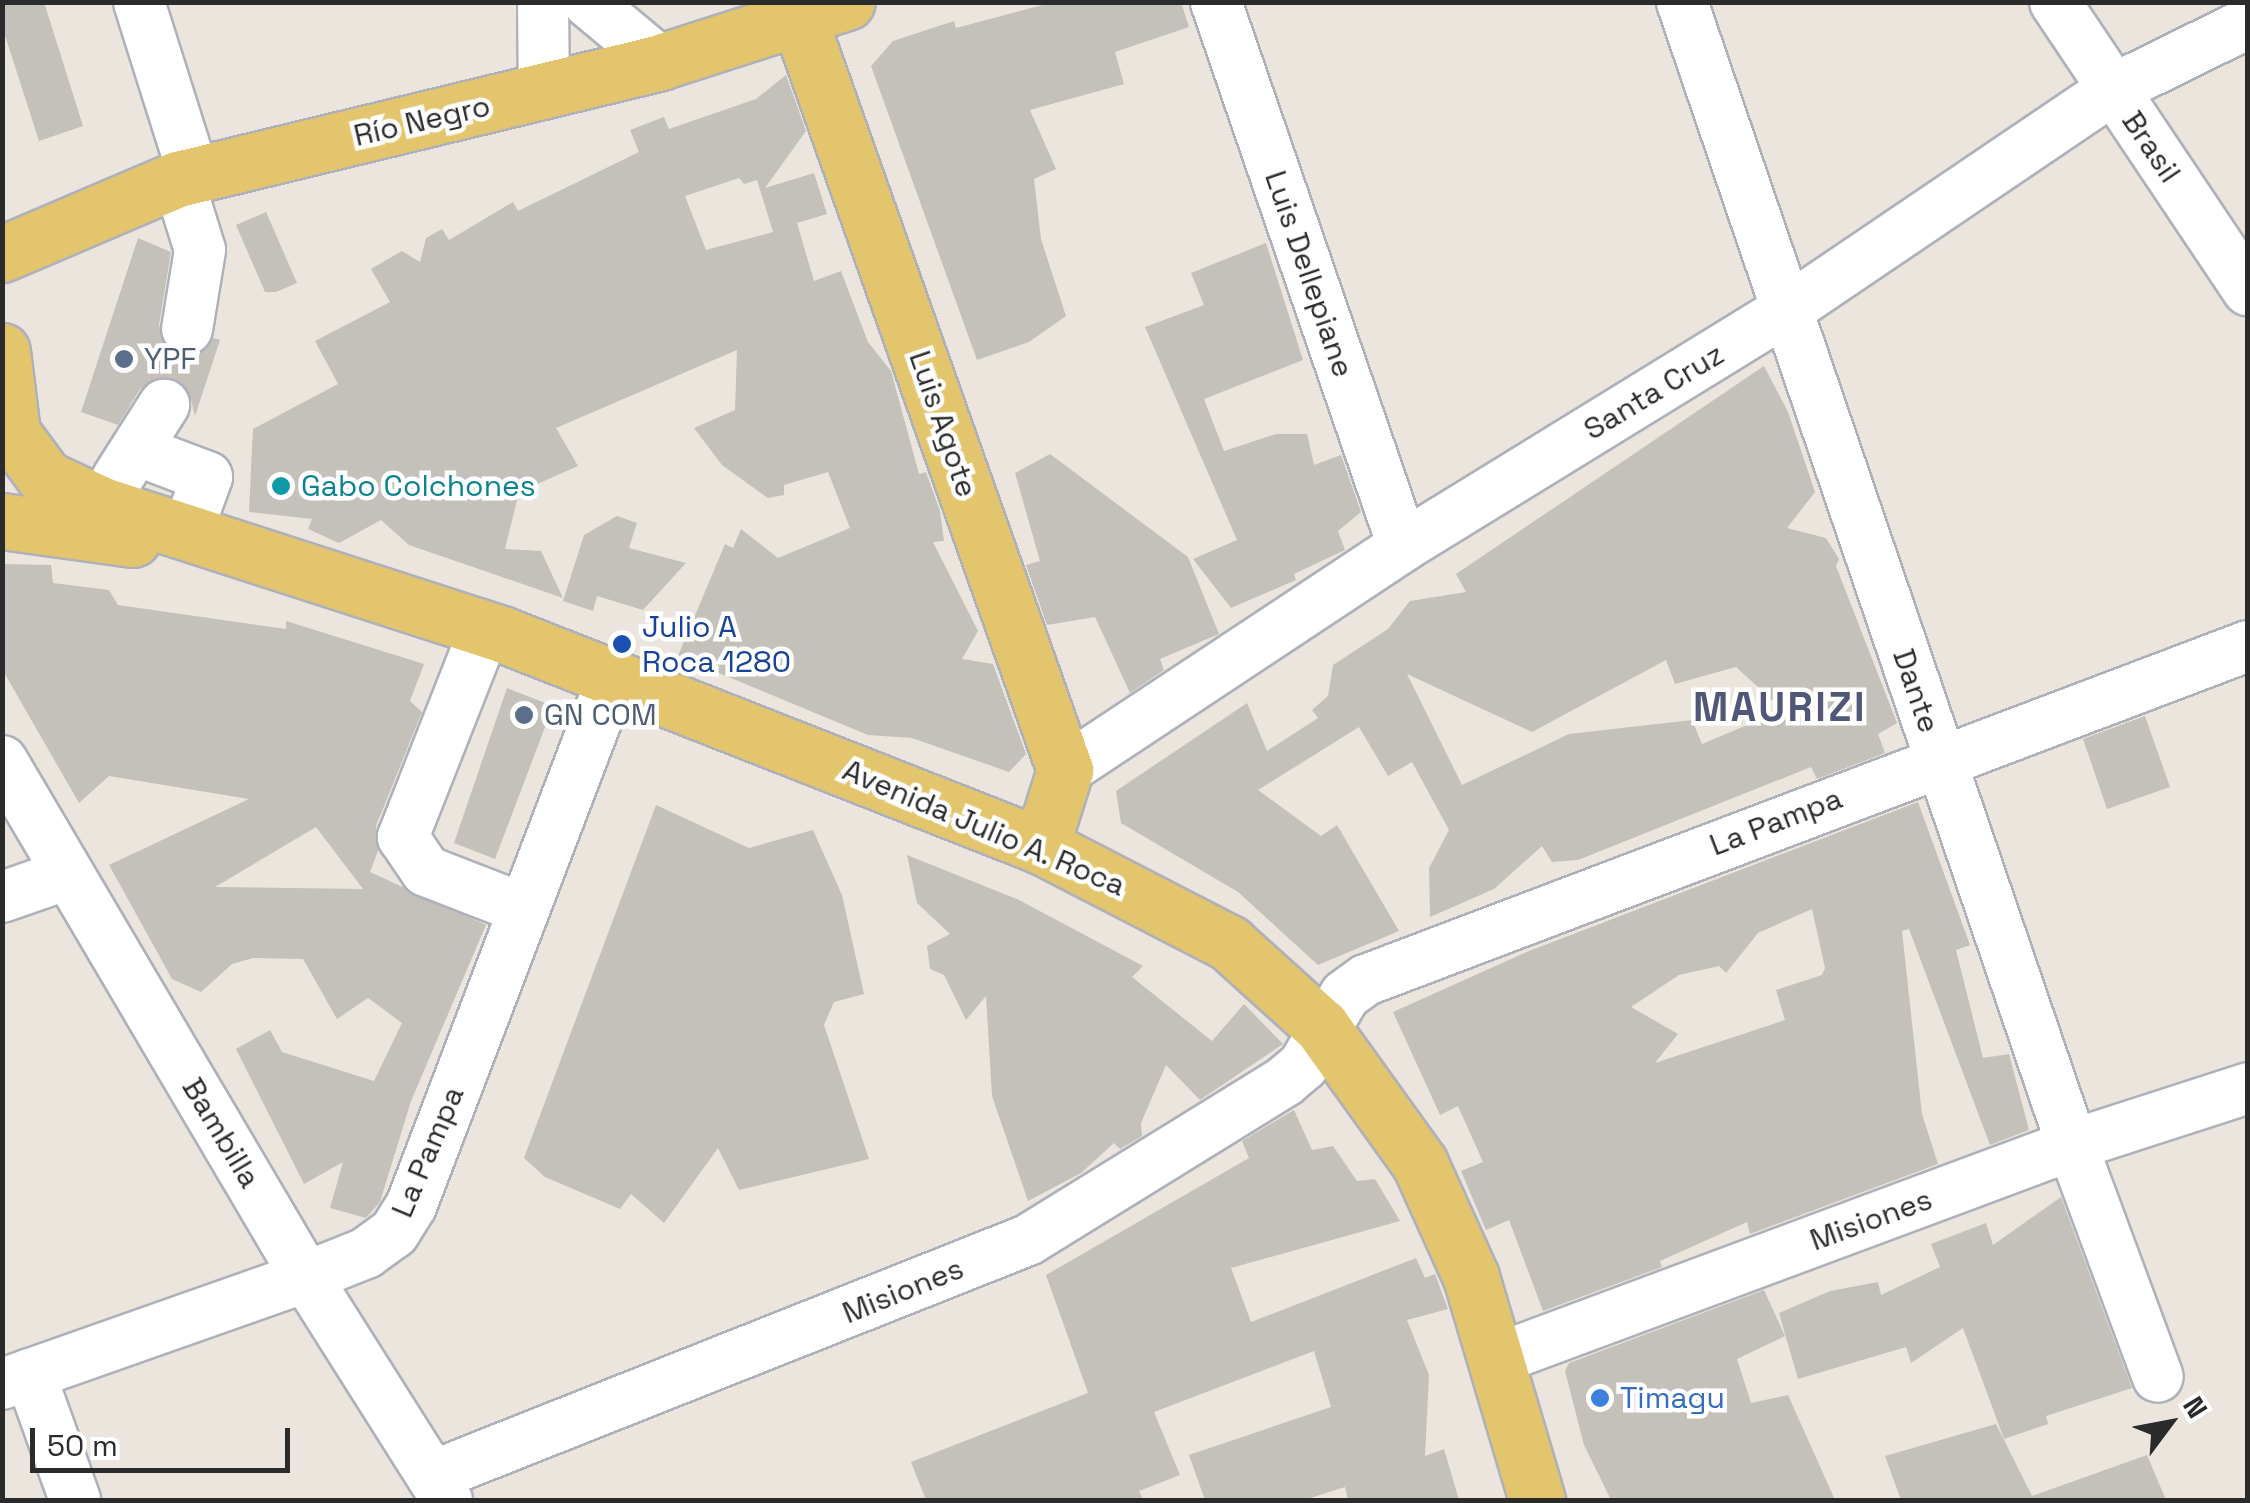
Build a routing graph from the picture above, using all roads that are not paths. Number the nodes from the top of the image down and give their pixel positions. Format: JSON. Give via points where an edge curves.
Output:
{"nodes":[{"id":1,"x":140,"y":2,"type":"edge"},
{"id":2,"x":543,"y":2,"type":"edge"},
{"id":3,"x":588,"y":2,"type":"edge"},
{"id":4,"x":1216,"y":2,"type":"edge"},
{"id":5,"x":1682,"y":2,"type":"edge"},
{"id":6,"x":2055,"y":2,"type":"edge"},
{"id":7,"x":813,"y":8,"type":"edge"},
{"id":8,"x":2248,"y":23,"type":"edge"},
{"id":9,"x":660,"y":62,"type":"junction"},
{"id":10,"x":2112,"y":90,"type":"junction"},
{"id":11,"x":544,"y":92,"type":"junction"},
{"id":12,"x":186,"y":178,"type":"junction"},
{"id":13,"x":2,"y":254,"type":"edge"},
{"id":14,"x":2248,"y":290,"type":"edge"},
{"id":15,"x":1787,"y":310,"type":"junction"},
{"id":16,"x":187,"y":329,"type":"tunnel mouth"},
{"id":17,"x":2,"y":351,"type":"edge"},
{"id":18,"x":164,"y":405,"type":"tunnel mouth"},
{"id":19,"x":136,"y":450,"type":"junction"},
{"id":20,"x":102,"y":504,"type":"junction"},
{"id":21,"x":2,"y":520,"type":"edge"},
{"id":22,"x":186,"y":532,"type":"junction"},
{"id":23,"x":1403,"y":546,"type":"junction"},
{"id":24,"x":288,"y":568,"type":"junction"},
{"id":25,"x":485,"y":629,"type":"junction"},
{"id":26,"x":2248,"y":646,"type":"edge"},
{"id":27,"x":612,"y":678,"type":"junction"},
{"id":28,"x":1940,"y":760,"type":"junction"},
{"id":29,"x":2,"y":762,"type":"edge"},
{"id":30,"x":1065,"y":770,"type":"junction"},
{"id":31,"x":1041,"y":846,"type":"junction"},
{"id":32,"x":68,"y":874,"type":"junction"},
{"id":33,"x":2,"y":898,"type":"edge"},
{"id":34,"x":524,"y":908,"type":"junction"},
{"id":35,"x":1322,"y":1026,"type":"junction"},
{"id":36,"x":2248,"y":1088,"type":"edge"},
{"id":37,"x":2072,"y":1145,"type":"junction"},
{"id":38,"x":306,"y":1277,"type":"junction"},
{"id":39,"x":1497,"y":1359,"type":"junction"},
{"id":40,"x":2158,"y":1376,"type":"dead end"},
{"id":41,"x":16,"y":1379,"type":"edge"},
{"id":42,"x":440,"y":1488,"type":"edge"},
{"id":43,"x":74,"y":1500,"type":"edge"},
{"id":44,"x":1537,"y":1500,"type":"edge"}],
"edges":[{"from":1,"to":12,"type":"street"},
{"from":2,"to":11,"type":"street"},
{"from":3,"to":9,"type":"street"},
{"from":4,"to":23,"type":"street","name":"Luis Dellepiane"},
{"from":5,"to":15,"type":"street","name":"Dante"},
{"from":6,"to":10,"type":"street","name":"Brasil"},
{"from":7,"to":9,"type":"main road","name":"Río Negro"},
{"from":7,"to":30,"type":"main road","name":"Luis Agote"},
{"from":8,"to":10,"type":"street","name":"Santa Cruz"},
{"from":9,"to":11,"type":"main road","name":"Río Negro"},
{"from":10,"to":14,"type":"street","name":"Brasil"},
{"from":10,"to":15,"type":"street","name":"Santa Cruz"},
{"from":11,"to":12,"type":"main road","name":"Río Negro"},
{"from":12,"to":13,"type":"main road","name":"Río Negro"},
{"from":12,"to":16,"type":"street","via":[[200,250]]},
{"from":15,"to":23,"type":"street","name":"Santa Cruz"},
{"from":15,"to":28,"type":"street","name":"Dante"},
{"from":17,"to":20,"type":"main road","name":"Avenida Julio A. Roca","via":[[6,415],[30,465]]},
{"from":18,"to":19,"type":"street"},
{"from":19,"to":20,"type":"street"},
{"from":19,"to":22,"type":"street","via":[[208,477]]},
{"from":20,"to":22,"type":"main road","name":"Avenida Julio A. Roca"},
{"from":21,"to":24,"type":"main road","name":"Avenida Julio A. Roca"},
{"from":22,"to":24,"type":"main road","name":"Avenida Julio A. Roca"},
{"from":23,"to":30,"type":"street","name":"Santa Cruz"},
{"from":24,"to":25,"type":"main road","name":"Avenida Julio A. Roca"},
{"from":25,"to":27,"type":"main road","name":"Avenida Julio A. Roca"},
{"from":25,"to":34,"type":"street","via":[[403,837],[426,871]]},
{"from":26,"to":28,"type":"street","name":"La Pampa"},
{"from":27,"to":31,"type":"main road","name":"Avenida Julio A. Roca"},
{"from":27,"to":34,"type":"street","name":"La Pampa"},
{"from":28,"to":35,"type":"street","name":"La Pampa","via":[[1366,980]]},
{"from":28,"to":37,"type":"street","name":"Dante"},
{"from":29,"to":32,"type":"street","name":"Bambilla"},
{"from":30,"to":31,"type":"main road"},
{"from":31,"to":35,"type":"main road","name":"Avenida Julio A. Roca","via":[[1229,944]]},
{"from":32,"to":33,"type":"street"},
{"from":32,"to":38,"type":"street","name":"Bambilla"},
{"from":34,"to":38,"type":"street","name":"La Pampa","via":[[411,1206],[394,1233],[366,1253]]},
{"from":35,"to":39,"type":"main road","name":"Avenida Julio A. Roca","via":[[1420,1164],[1471,1276]]},
{"from":35,"to":42,"type":"street","name":"Misiones","via":[[1302,1066],[1285,1081],[1028,1240]]},
{"from":36,"to":37,"type":"street","name":"Misiones"},
{"from":37,"to":39,"type":"street","name":"Misiones"},
{"from":37,"to":40,"type":"street","name":"Dante"},
{"from":38,"to":41,"type":"street","name":"La Pampa"},
{"from":38,"to":42,"type":"street","name":"Bambilla"},
{"from":39,"to":44,"type":"main road","name":"Avenida Julio A. Roca"},
{"from":41,"to":43,"type":"street"}]}
